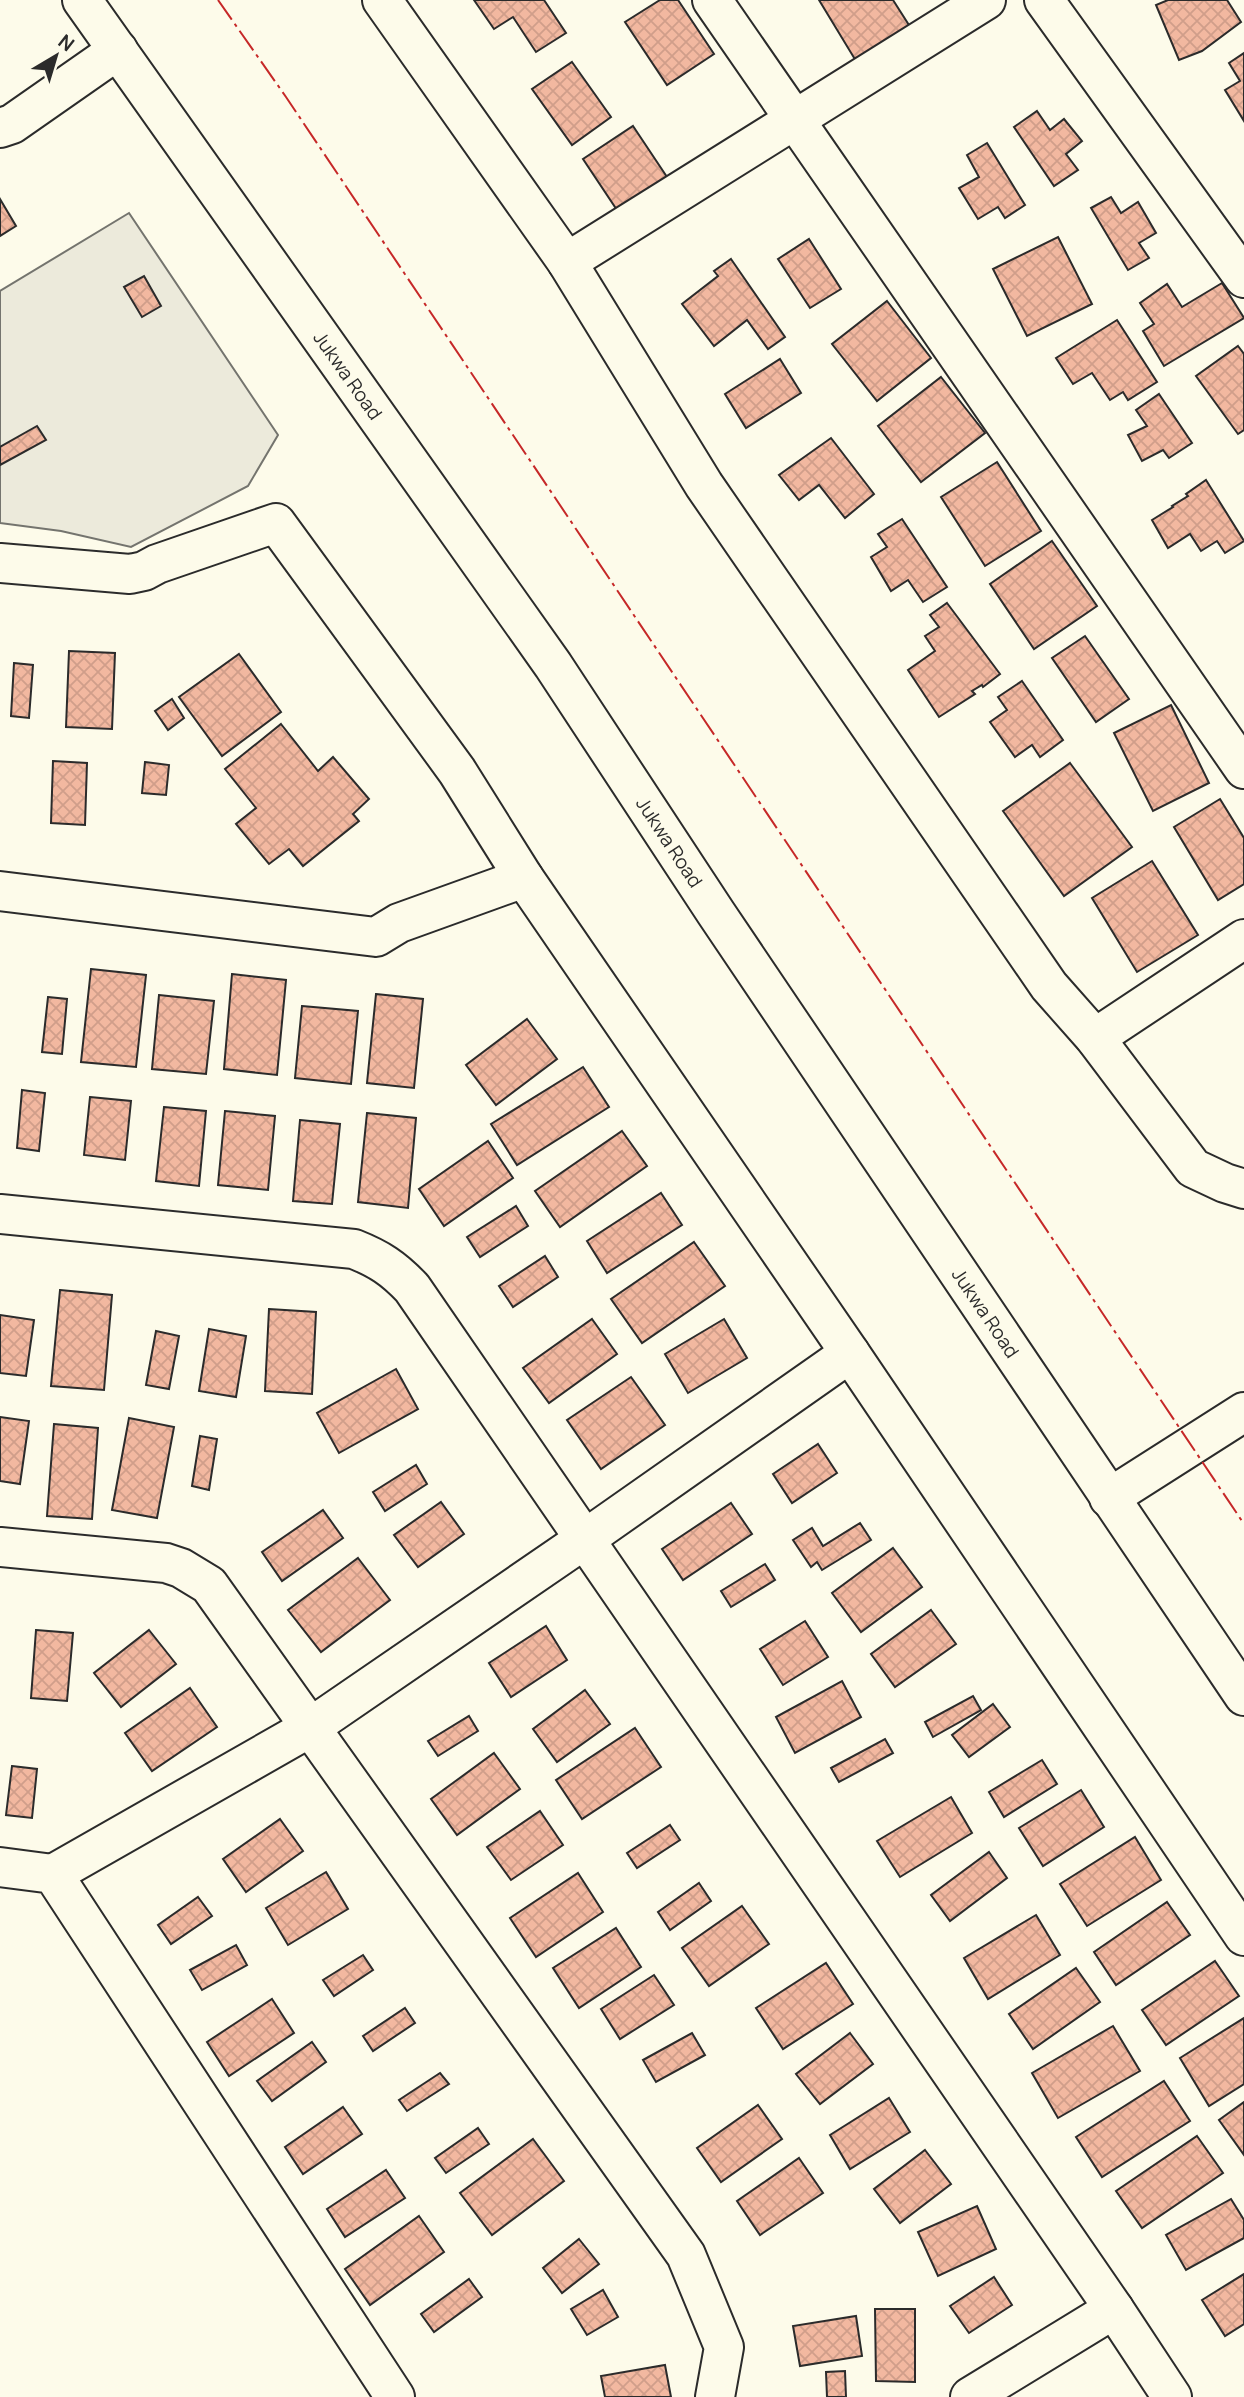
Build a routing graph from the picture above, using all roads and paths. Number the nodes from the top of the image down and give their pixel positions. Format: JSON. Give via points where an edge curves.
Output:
{"nodes":[{"id":1,"x":82,"y":0,"type":"edge"},
{"id":2,"x":382,"y":0,"type":"edge"},
{"id":3,"x":712,"y":0,"type":"edge"},
{"id":4,"x":986,"y":0,"type":"edge"},
{"id":5,"x":1044,"y":0,"type":"edge"},
{"id":6,"x":118,"y":50,"type":"junction"},
{"id":7,"x":796,"y":120,"type":"junction"},
{"id":8,"x":0,"y":128,"type":"edge"},
{"id":9,"x":567,"y":262,"type":"junction"},
{"id":10,"x":1244,"y":278,"type":"edge"},
{"id":11,"x":0,"y":563,"type":"edge"},
{"id":12,"x":1244,"y":769,"type":"edge"},
{"id":13,"x":524,"y":878,"type":"junction"},
{"id":14,"x":0,"y":891,"type":"edge"},
{"id":15,"x":1244,"y":939,"type":"edge"},
{"id":16,"x":1095,"y":1038,"type":"junction"},
{"id":17,"x":1244,"y":1189,"type":"edge"},
{"id":18,"x":0,"y":1214,"type":"edge"},
{"id":19,"x":850,"y":1353,"type":"junction"},
{"id":20,"x":1244,"y":1412,"type":"edge"},
{"id":21,"x":1109,"y":1499,"type":"junction"},
{"id":22,"x":585,"y":1539,"type":"junction"},
{"id":23,"x":0,"y":1546,"type":"edge"},
{"id":24,"x":1244,"y":1696,"type":"edge"},
{"id":25,"x":310,"y":1727,"type":"junction"},
{"id":26,"x":0,"y":1867,"type":"edge"},
{"id":27,"x":53,"y":1874,"type":"junction"},
{"id":28,"x":1244,"y":1936,"type":"edge"},
{"id":29,"x":1114,"y":2309,"type":"junction"},
{"id":30,"x":395,"y":2397,"type":"edge"},
{"id":31,"x":715,"y":2397,"type":"edge"},
{"id":32,"x":970,"y":2397,"type":"edge"},
{"id":33,"x":1172,"y":2397,"type":"edge"}],
"edges":[{"from":1,"to":6,"type":"street","name":"Jukwa Road"},
{"from":2,"to":9,"type":"street"},
{"from":3,"to":7,"type":"street"},
{"from":4,"to":7,"type":"street"},
{"from":5,"to":10,"type":"street"},
{"from":6,"to":8,"type":"street"},
{"from":6,"to":21,"type":"street","name":"Jukwa Road","via":[[553,664]]},
{"from":7,"to":9,"type":"street"},
{"from":7,"to":12,"type":"street"},
{"from":9,"to":16,"type":"street","via":[[704,485],[1049,986]]},
{"from":11,"to":13,"type":"street","via":[[130,574],[276,523],[457,771]]},
{"from":13,"to":14,"type":"street","via":[[400,923],[376,937]]},
{"from":13,"to":19,"type":"street"},
{"from":15,"to":16,"type":"street"},
{"from":16,"to":17,"type":"street","via":[[1193,1168]]},
{"from":18,"to":22,"type":"street","via":[[354,1249],[378,1259],[412,1288]]},
{"from":19,"to":22,"type":"street"},
{"from":19,"to":28,"type":"street"},
{"from":20,"to":21,"type":"street"},
{"from":21,"to":24,"type":"street","name":"Jukwa Road"},
{"from":22,"to":25,"type":"street"},
{"from":22,"to":29,"type":"street"},
{"from":23,"to":25,"type":"street","via":[[181,1567],[208,1585]]},
{"from":25,"to":27,"type":"street"},
{"from":25,"to":31,"type":"street","via":[[685,2255],[724,2347]]},
{"from":26,"to":27,"type":"street"},
{"from":27,"to":30,"type":"street"},
{"from":29,"to":32,"type":"street"},
{"from":29,"to":33,"type":"street"}]}
